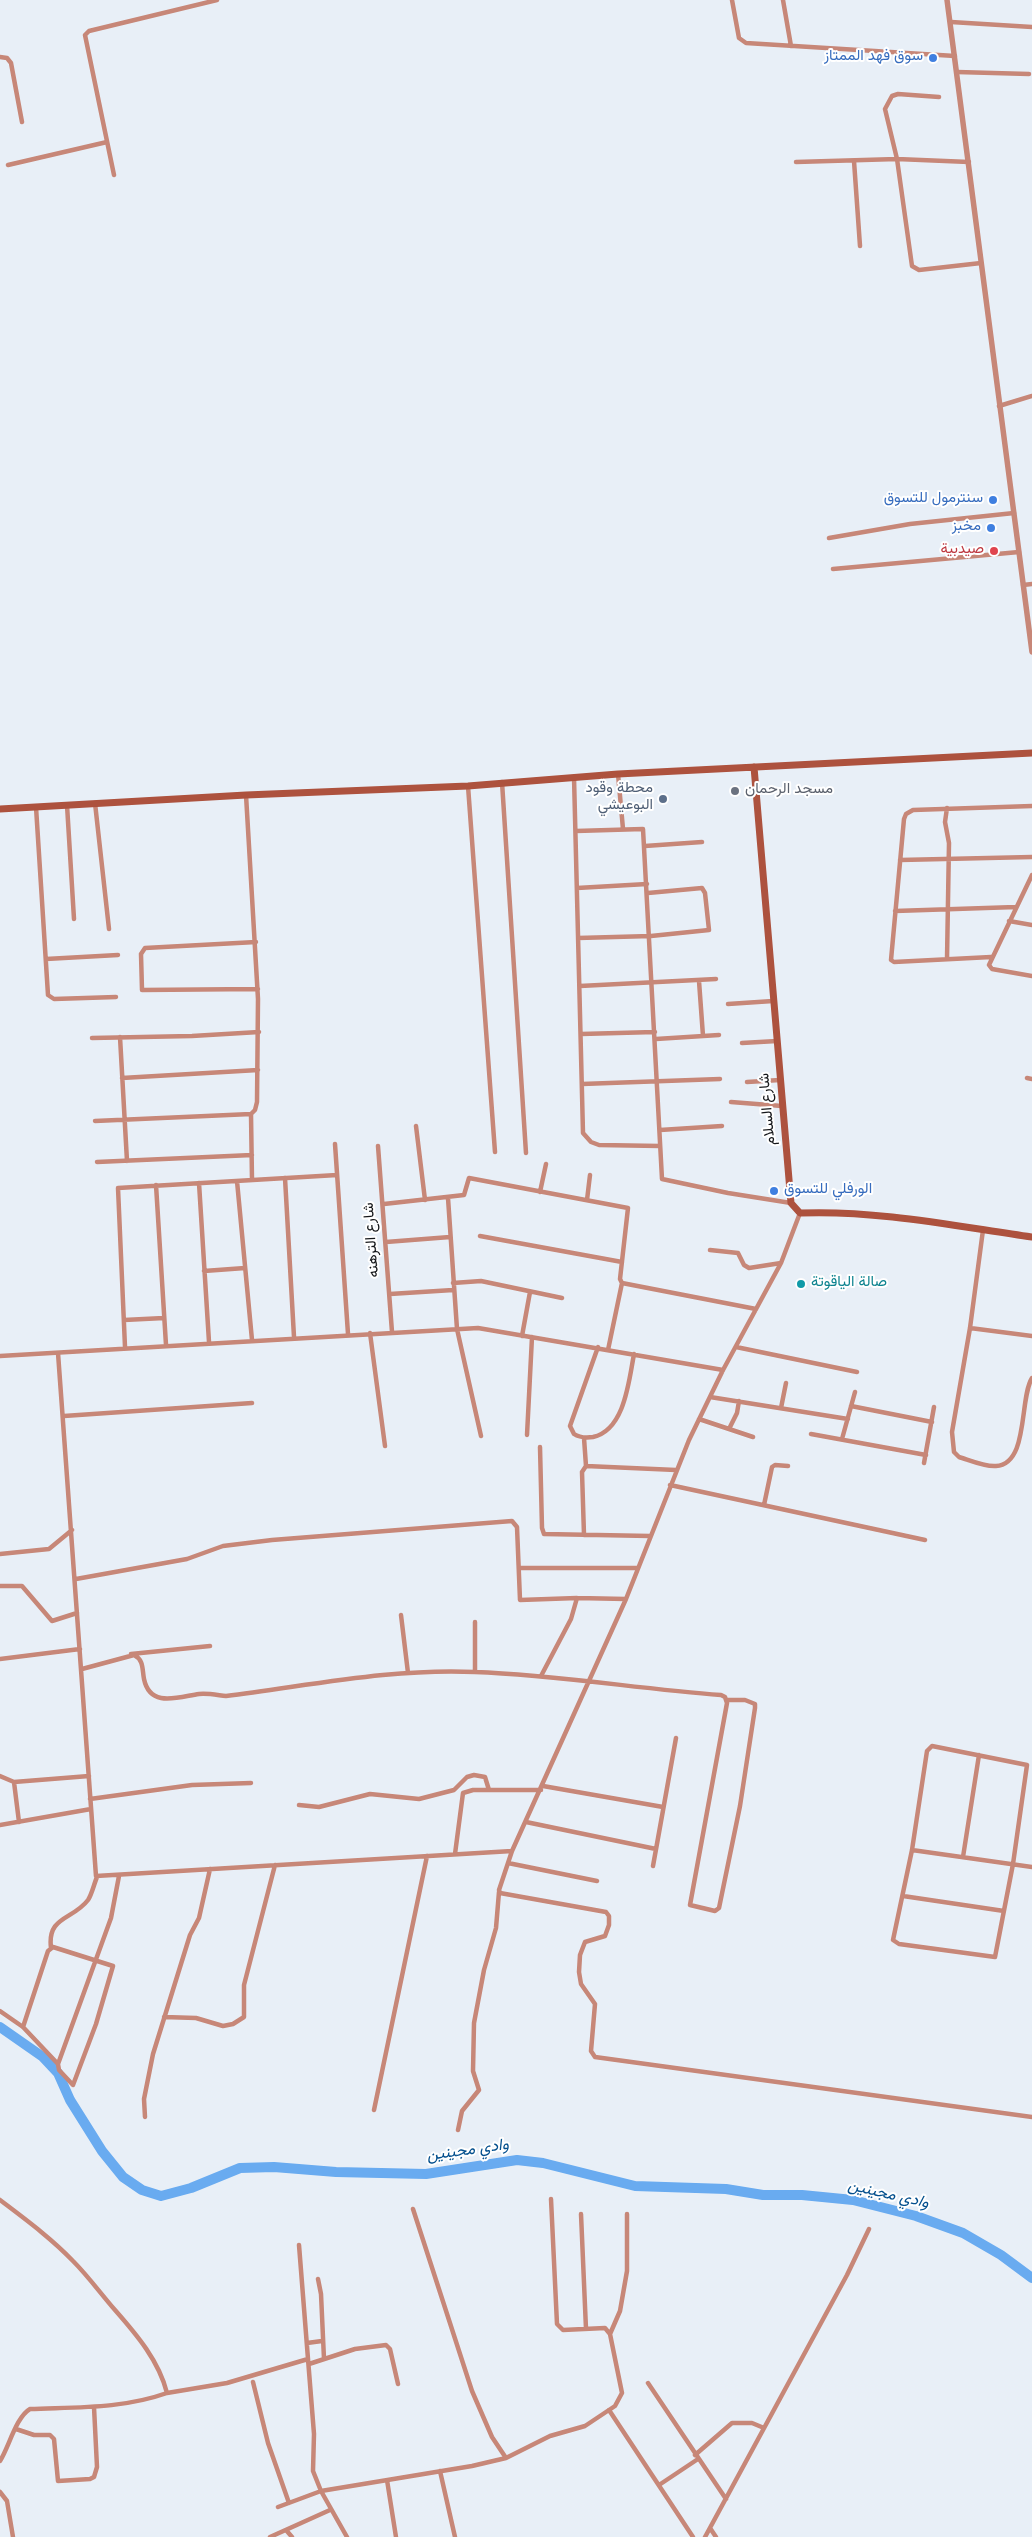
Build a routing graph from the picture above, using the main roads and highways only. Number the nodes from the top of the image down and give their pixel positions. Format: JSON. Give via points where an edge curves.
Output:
{"nodes":[{"id":1,"x":1032,"y":753,"type":"edge"},
{"id":2,"x":754,"y":767,"type":"junction"},
{"id":3,"x":0,"y":809,"type":"edge"},
{"id":4,"x":1032,"y":1237,"type":"edge"}],
"edges":[{"from":1,"to":2,"type":"main road"},
{"from":2,"to":3,"type":"main road","via":[[468,786]]},
{"from":2,"to":4,"type":"main road","name":"شارع السلام","via":[[791,1203],[800,1213],[863,1214]]}]}
